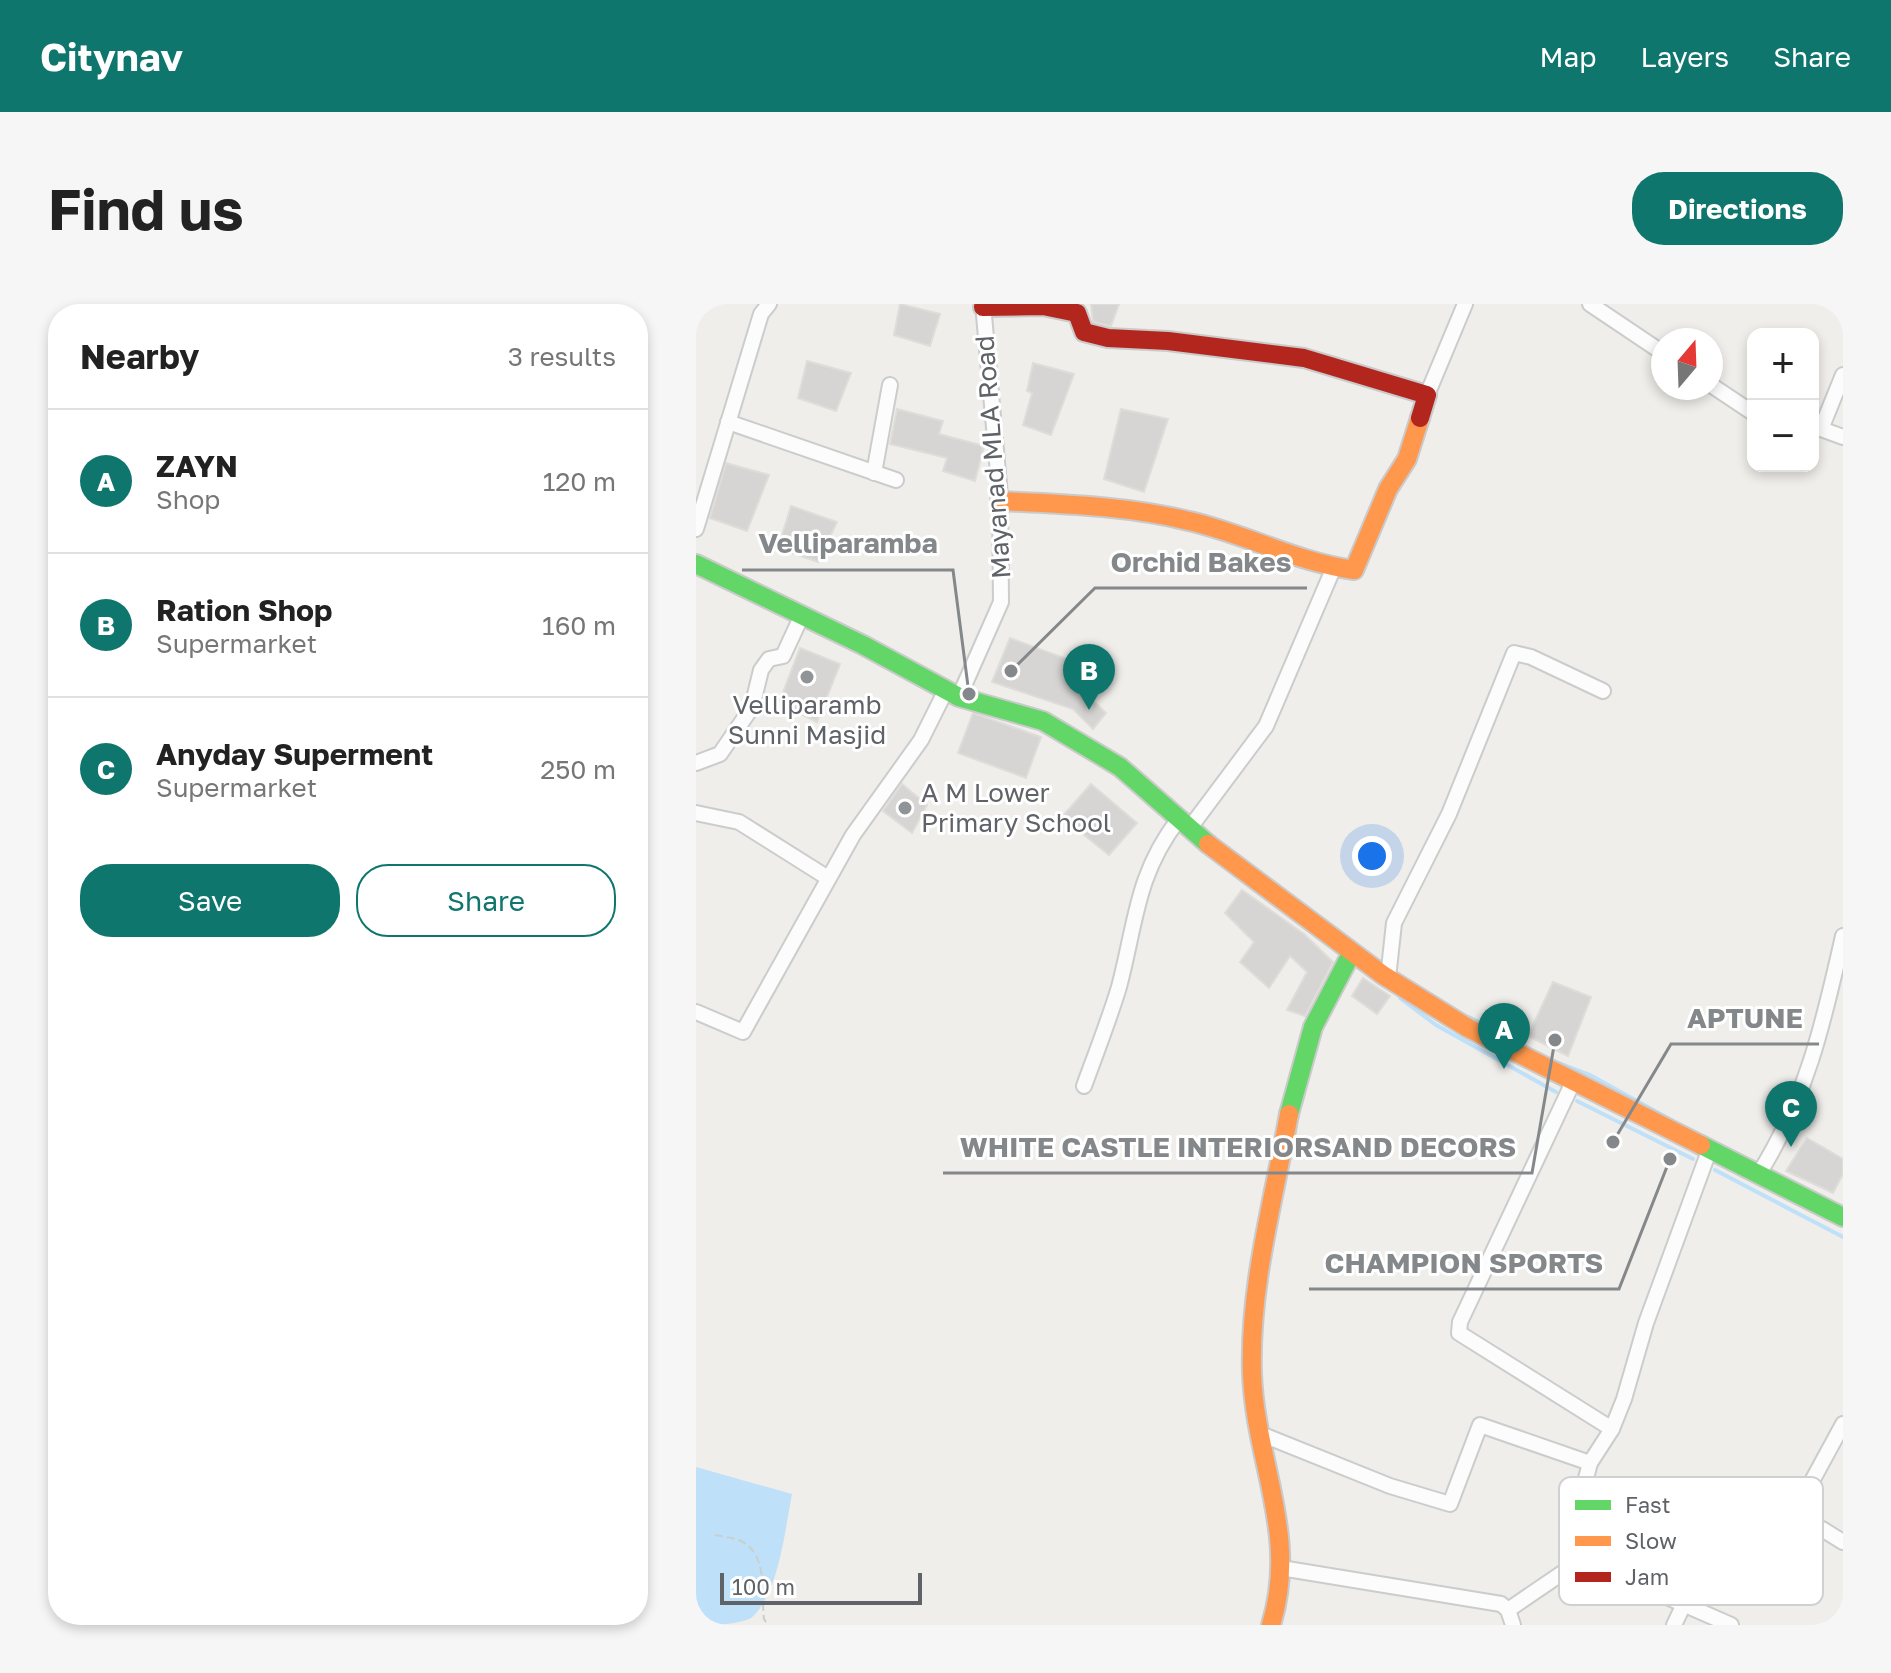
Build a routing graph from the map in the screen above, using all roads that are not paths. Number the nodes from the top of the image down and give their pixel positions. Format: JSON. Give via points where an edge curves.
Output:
{"nodes":[{"id":1,"x":769,"y":304,"type":"edge"},
{"id":2,"x":1465,"y":304,"type":"edge"},
{"id":3,"x":1590,"y":304,"type":"edge"},
{"id":4,"x":983,"y":305,"type":"edge"},
{"id":5,"x":1651,"y":345,"type":"edge"},
{"id":6,"x":1843,"y":375,"type":"edge"},
{"id":7,"x":890,"y":385,"type":"dead end"},
{"id":8,"x":1723,"y":393,"type":"edge"},
{"id":9,"x":1427,"y":395,"type":"junction"},
{"id":10,"x":1747,"y":409,"type":"edge"},
{"id":11,"x":728,"y":422,"type":"junction"},
{"id":12,"x":1819,"y":424,"type":"edge"},
{"id":13,"x":1819,"y":429,"type":"edge"},
{"id":14,"x":1843,"y":437,"type":"edge"},
{"id":15,"x":874,"y":473,"type":"junction"},
{"id":16,"x":896,"y":480,"type":"dead end"},
{"id":17,"x":1000,"y":501,"type":"junction"},
{"id":18,"x":696,"y":529,"type":"edge"},
{"id":19,"x":696,"y":564,"type":"edge"},
{"id":20,"x":1334,"y":567,"type":"junction"},
{"id":21,"x":802,"y":615,"type":"junction"},
{"id":22,"x":1603,"y":691,"type":"dead end"},
{"id":23,"x":952,"y":693,"type":"junction"},
{"id":24,"x":696,"y":763,"type":"edge"},
{"id":25,"x":696,"y":813,"type":"edge"},
{"id":26,"x":1183,"y":825,"type":"junction"},
{"id":27,"x":828,"y":878,"type":"junction"},
{"id":28,"x":1843,"y":936,"type":"edge"},
{"id":29,"x":1351,"y":954,"type":"junction"},
{"id":30,"x":1388,"y":978,"type":"junction"},
{"id":31,"x":696,"y":1012,"type":"edge"},
{"id":32,"x":1574,"y":1080,"type":"junction"},
{"id":33,"x":1084,"y":1086,"type":"dead end"},
{"id":34,"x":1709,"y":1151,"type":"junction"},
{"id":35,"x":1758,"y":1175,"type":"junction"},
{"id":36,"x":1843,"y":1217,"type":"edge"},
{"id":37,"x":1843,"y":1424,"type":"edge"},
{"id":38,"x":1612,"y":1429,"type":"junction"},
{"id":39,"x":1263,"y":1435,"type":"junction"},
{"id":40,"x":1590,"y":1463,"type":"junction"},
{"id":41,"x":1586,"y":1477,"type":"edge"},
{"id":42,"x":1814,"y":1477,"type":"edge"},
{"id":43,"x":1823,"y":1530,"type":"edge"},
{"id":44,"x":1843,"y":1542,"type":"edge"},
{"id":45,"x":1281,"y":1568,"type":"junction"},
{"id":46,"x":1559,"y":1575,"type":"edge"},
{"id":47,"x":1684,"y":1605,"type":"edge"},
{"id":48,"x":1686,"y":1605,"type":"edge"},
{"id":49,"x":1508,"y":1610,"type":"junction"},
{"id":50,"x":1713,"y":1622,"type":"edge"},
{"id":51,"x":1271,"y":1625,"type":"edge"},
{"id":52,"x":1513,"y":1625,"type":"edge"},
{"id":53,"x":1674,"y":1625,"type":"edge"},
{"id":54,"x":1731,"y":1625,"type":"edge"}],
"edges":[{"from":1,"to":11,"type":"street","via":[[761,314]]},
{"from":2,"to":9,"type":"street"},
{"from":3,"to":5,"type":"street"},
{"from":4,"to":9,"type":"street","via":[[1043,306],[1077,313],[1084,332],[1108,338],[1304,358]]},
{"from":4,"to":17,"type":"street","name":"Mayanad MLA Road"},
{"from":6,"to":12,"type":"street"},
{"from":7,"to":15,"type":"street"},
{"from":8,"to":10,"type":"street"},
{"from":9,"to":20,"type":"street","via":[[1407,459],[1388,489],[1354,570]]},
{"from":11,"to":15,"type":"street"},
{"from":11,"to":18,"type":"street"},
{"from":13,"to":14,"type":"street"},
{"from":15,"to":16,"type":"street"},
{"from":17,"to":20,"type":"street","via":[[1087,505],[1190,521]]},
{"from":17,"to":23,"type":"street","name":"Mayanad MLA Road","via":[[1001,602]]},
{"from":19,"to":21,"type":"street"},
{"from":20,"to":26,"type":"street","via":[[1266,726]]},
{"from":21,"to":23,"type":"street"},
{"from":21,"to":24,"type":"street","via":[[783,656],[769,659],[761,670],[752,707],[720,754]]},
{"from":22,"to":30,"type":"street","via":[[1514,653],[1449,814],[1394,923]]},
{"from":23,"to":26,"type":"street","via":[[1043,721],[1120,767]]},
{"from":23,"to":27,"type":"street","name":"Mayanad MLA Road"},
{"from":25,"to":27,"type":"street","via":[[739,822]]},
{"from":26,"to":29,"type":"street"},
{"from":26,"to":33,"type":"street","via":[[1157,847],[1144,875],[1118,988]]},
{"from":27,"to":31,"type":"street","name":"Mayanad MLA Road","via":[[743,1032]]},
{"from":28,"to":35,"type":"street","via":[[1806,1084],[1780,1142]]},
{"from":29,"to":30,"type":"street"},
{"from":29,"to":39,"type":"street","via":[[1305,1051],[1273,1184],[1256,1297],[1252,1372]]},
{"from":30,"to":32,"type":"street","via":[[1468,1028]]},
{"from":32,"to":34,"type":"street"},
{"from":32,"to":38,"type":"street","via":[[1459,1333]]},
{"from":34,"to":35,"type":"street"},
{"from":34,"to":38,"type":"street"},
{"from":35,"to":36,"type":"street"},
{"from":37,"to":42,"type":"street"},
{"from":38,"to":40,"type":"street"},
{"from":39,"to":40,"type":"street","via":[[1450,1504],[1480,1425]]},
{"from":39,"to":45,"type":"street","via":[[1279,1516]]},
{"from":40,"to":41,"type":"street"},
{"from":43,"to":44,"type":"street"},
{"from":45,"to":49,"type":"street","via":[[1501,1604]]},
{"from":45,"to":51,"type":"street"},
{"from":46,"to":49,"type":"street"},
{"from":47,"to":53,"type":"street"},
{"from":48,"to":50,"type":"street"},
{"from":49,"to":52,"type":"street"},
{"from":50,"to":54,"type":"street"}]}
